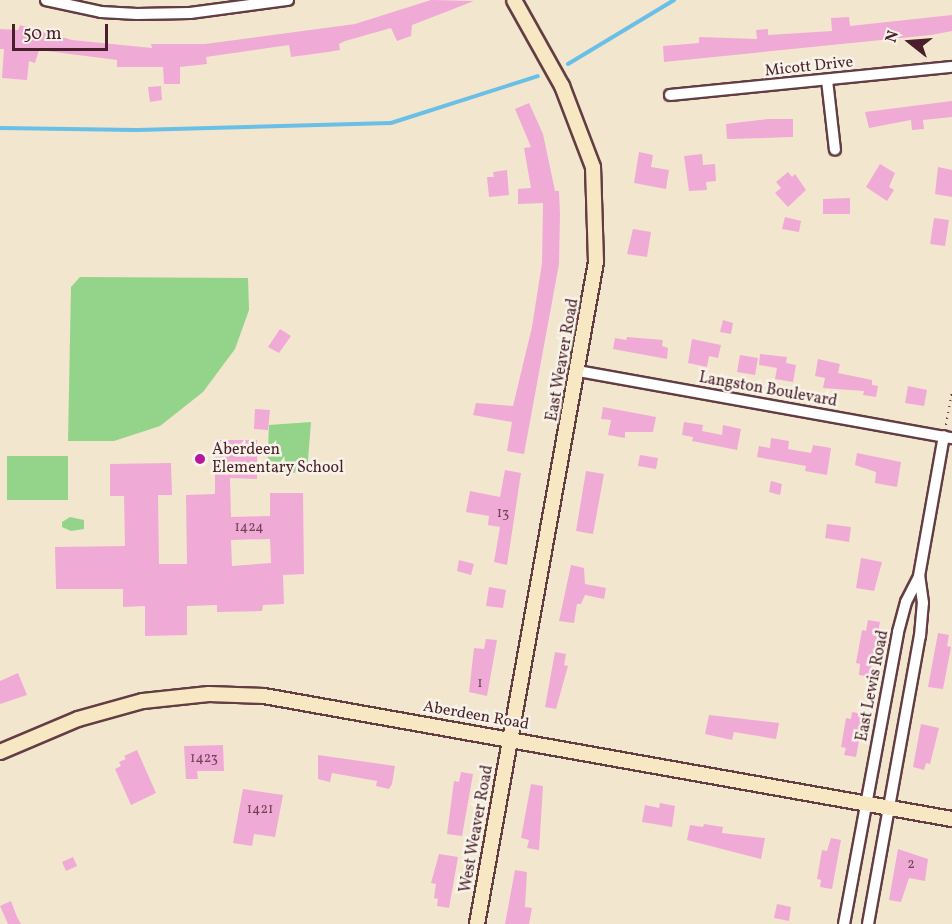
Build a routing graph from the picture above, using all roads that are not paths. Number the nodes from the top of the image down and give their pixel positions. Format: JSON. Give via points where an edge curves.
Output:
{"nodes":[{"id":1,"x":46,"y":0,"type":"edge"},
{"id":2,"x":288,"y":0,"type":"edge"},
{"id":3,"x":514,"y":0,"type":"edge"},
{"id":4,"x":952,"y":67,"type":"edge"},
{"id":5,"x":827,"y":80,"type":"junction"},
{"id":6,"x":670,"y":95,"type":"dead end"},
{"id":7,"x":835,"y":150,"type":"dead end"},
{"id":8,"x":578,"y":371,"type":"junction"},
{"id":9,"x":948,"y":437,"type":"edge"},
{"id":10,"x":919,"y":576,"type":"junction"},
{"id":11,"x":510,"y":739,"type":"junction"},
{"id":12,"x":0,"y":752,"type":"edge"},
{"id":13,"x":866,"y":804,"type":"junction"},
{"id":14,"x":891,"y":808,"type":"junction"},
{"id":15,"x":952,"y":819,"type":"edge"},
{"id":16,"x":477,"y":924,"type":"edge"},
{"id":17,"x":844,"y":924,"type":"edge"},
{"id":18,"x":868,"y":924,"type":"edge"}],
"edges":[{"from":1,"to":2,"type":"street","via":[[101,12],[137,14],[190,13]]},
{"from":3,"to":8,"type":"main road","name":"East Weaver Road","via":[[562,86],[593,167],[596,262]]},
{"from":4,"to":5,"type":"street","name":"Micott Drive"},
{"from":5,"to":6,"type":"street","name":"Micott Drive"},
{"from":5,"to":7,"type":"street"},
{"from":8,"to":9,"type":"street","name":"Langston Boulevard"},
{"from":8,"to":11,"type":"main road","name":"East Weaver Road"},
{"from":9,"to":10,"type":"street","name":"East Lewis Road"},
{"from":10,"to":13,"type":"street","name":"East Lewis Road","via":[[906,602],[898,632]]},
{"from":10,"to":14,"type":"street","name":"East Lewis Road","via":[[923,603],[920,636]]},
{"from":11,"to":12,"type":"main road","name":"Aberdeen Road","via":[[280,698],[209,694],[107,710]]},
{"from":11,"to":13,"type":"main road","name":"Aberdeen Road"},
{"from":11,"to":16,"type":"main road","name":"West Weaver Road"},
{"from":13,"to":14,"type":"main road","name":"Aberdeen Road"},
{"from":13,"to":17,"type":"street","name":"East Lewis Road"},
{"from":14,"to":15,"type":"main road","name":"Aberdeen Road"},
{"from":14,"to":18,"type":"street","name":"East Lewis Road"}]}
